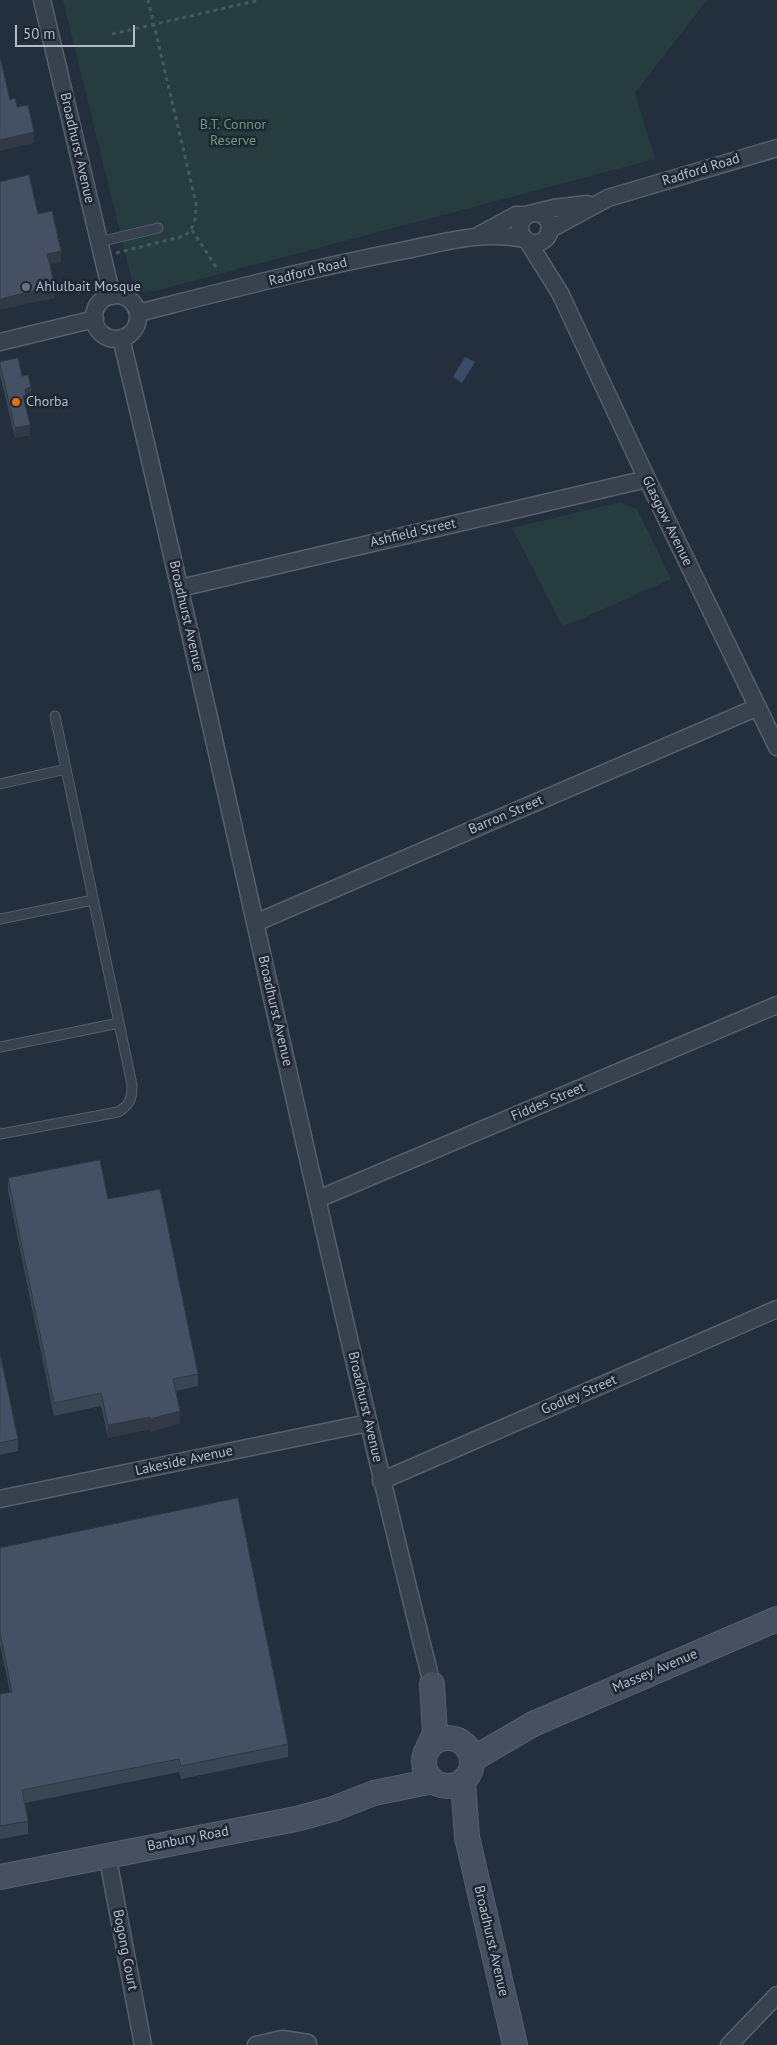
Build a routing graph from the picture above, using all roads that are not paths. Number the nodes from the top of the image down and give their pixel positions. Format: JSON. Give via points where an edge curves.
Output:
{"nodes":[{"id":1,"x":42,"y":0,"type":"edge"},
{"id":2,"x":777,"y":148,"type":"edge"},
{"id":3,"x":596,"y":202,"type":"junction"},
{"id":4,"x":531,"y":214,"type":"junction"},
{"id":5,"x":158,"y":228,"type":"dead end"},
{"id":6,"x":548,"y":233,"type":"junction"},
{"id":7,"x":479,"y":235,"type":"junction"},
{"id":8,"x":526,"y":240,"type":"junction"},
{"id":9,"x":100,"y":249,"type":"junction"},
{"id":10,"x":560,"y":293,"type":"junction"},
{"id":11,"x":112,"y":296,"type":"junction"},
{"id":12,"x":138,"y":313,"type":"junction"},
{"id":13,"x":95,"y":319,"type":"junction"},
{"id":14,"x":121,"y":338,"type":"junction"},
{"id":15,"x":0,"y":342,"type":"edge"},
{"id":16,"x":647,"y":479,"type":"junction"},
{"id":17,"x":180,"y":588,"type":"junction"},
{"id":18,"x":758,"y":707,"type":"junction"},
{"id":19,"x":55,"y":716,"type":"dead end"},
{"id":20,"x":777,"y":746,"type":"edge"},
{"id":21,"x":66,"y":769,"type":"junction"},
{"id":22,"x":0,"y":784,"type":"edge"},
{"id":23,"x":93,"y":900,"type":"junction"},
{"id":24,"x":0,"y":919,"type":"edge"},
{"id":25,"x":255,"y":923,"type":"junction"},
{"id":26,"x":777,"y":1005,"type":"edge"},
{"id":27,"x":119,"y":1023,"type":"junction"},
{"id":28,"x":0,"y":1047,"type":"edge"},
{"id":29,"x":0,"y":1134,"type":"edge"},
{"id":30,"x":318,"y":1199,"type":"junction"},
{"id":31,"x":777,"y":1309,"type":"edge"},
{"id":32,"x":368,"y":1423,"type":"junction"},
{"id":33,"x":381,"y":1480,"type":"junction"},
{"id":34,"x":0,"y":1499,"type":"edge"},
{"id":35,"x":777,"y":1619,"type":"edge"},
{"id":36,"x":432,"y":1684,"type":"junction"},
{"id":37,"x":463,"y":1746,"type":"junction"},
{"id":38,"x":438,"y":1772,"type":"junction"},
{"id":39,"x":107,"y":1854,"type":"junction"},
{"id":40,"x":0,"y":1877,"type":"edge"},
{"id":41,"x":777,"y":1995,"type":"edge"},
{"id":42,"x":308,"y":2043,"type":"dead end"},
{"id":43,"x":143,"y":2045,"type":"edge"},
{"id":44,"x":256,"y":2045,"type":"edge"},
{"id":45,"x":515,"y":2045,"type":"edge"},
{"id":46,"x":729,"y":2045,"type":"edge"}],
"edges":[{"from":1,"to":9,"type":"street","name":"Broadhurst Avenue"},
{"from":2,"to":3,"type":"street","name":"Radford Road"},
{"from":3,"to":4,"type":"street","name":"Radford Road"},
{"from":3,"to":6,"type":"street","name":"Radford Road"},
{"from":4,"to":6,"type":"street","via":[[545,218]]},
{"from":4,"to":7,"type":"street","name":"Radford Road","via":[[516,215]]},
{"from":4,"to":8,"type":"street","via":[[520,226]]},
{"from":5,"to":9,"type":"lane"},
{"from":6,"to":8,"type":"street","via":[[538,242]]},
{"from":6,"to":10,"type":"street","name":"Glasgow Avenue","via":[[549,260]]},
{"from":7,"to":8,"type":"street","name":"Radford Road"},
{"from":7,"to":12,"type":"street","name":"Radford Road","via":[[367,257]]},
{"from":8,"to":10,"type":"street","name":"Glasgow Avenue"},
{"from":9,"to":11,"type":"street","name":"Broadhurst Avenue"},
{"from":10,"to":16,"type":"street","name":"Glasgow Avenue"},
{"from":11,"to":12,"type":"street","via":[[125,297]]},
{"from":11,"to":13,"type":"street","via":[[97,307]]},
{"from":12,"to":14,"type":"street","via":[[132,332]]},
{"from":13,"to":14,"type":"street","via":[[107,336]]},
{"from":13,"to":15,"type":"street"},
{"from":14,"to":17,"type":"street","name":"Broadhurst Avenue"},
{"from":16,"to":17,"type":"street","name":"Ashfield Street"},
{"from":16,"to":18,"type":"street","name":"Glasgow Avenue"},
{"from":17,"to":25,"type":"street","name":"Broadhurst Avenue"},
{"from":18,"to":20,"type":"street","name":"Glasgow Avenue"},
{"from":18,"to":25,"type":"street","name":"Barron Street"},
{"from":19,"to":21,"type":"lane"},
{"from":21,"to":22,"type":"lane"},
{"from":21,"to":23,"type":"lane"},
{"from":23,"to":24,"type":"lane"},
{"from":23,"to":27,"type":"lane"},
{"from":25,"to":30,"type":"street","name":"Broadhurst Avenue"},
{"from":26,"to":30,"type":"street","name":"Fiddes Street"},
{"from":27,"to":28,"type":"lane"},
{"from":27,"to":29,"type":"lane","via":[[132,1085],[132,1100],[126,1107],[118,1112]]},
{"from":30,"to":32,"type":"street","name":"Broadhurst Avenue"},
{"from":31,"to":33,"type":"street","name":"Godley Street"},
{"from":32,"to":33,"type":"street","name":"Broadhurst Avenue"},
{"from":32,"to":34,"type":"street","name":"Lakeside Avenue"},
{"from":33,"to":36,"type":"street","name":"Broadhurst Avenue"},
{"from":35,"to":37,"type":"street","name":"Massey Avenue","via":[[533,1724]]},
{"from":36,"to":37,"type":"street","name":"Broadhurst Avenue","via":[[445,1718]]},
{"from":36,"to":38,"type":"street","name":"Broadhurst Avenue"},
{"from":37,"to":38,"type":"street","name":"Massey Avenue","via":[[441,1739]]},
{"from":37,"to":38,"type":"street","via":[[471,1772]]},
{"from":38,"to":39,"type":"street","name":"Banbury Road","via":[[333,1810]]},
{"from":38,"to":45,"type":"street","name":"Broadhurst Avenue","via":[[467,1837]]},
{"from":39,"to":40,"type":"street","name":"Banbury Road"},
{"from":39,"to":43,"type":"street","name":"Bogong Court"},
{"from":41,"to":46,"type":"street"},
{"from":42,"to":44,"type":"street","via":[[282,2040]]}]}
